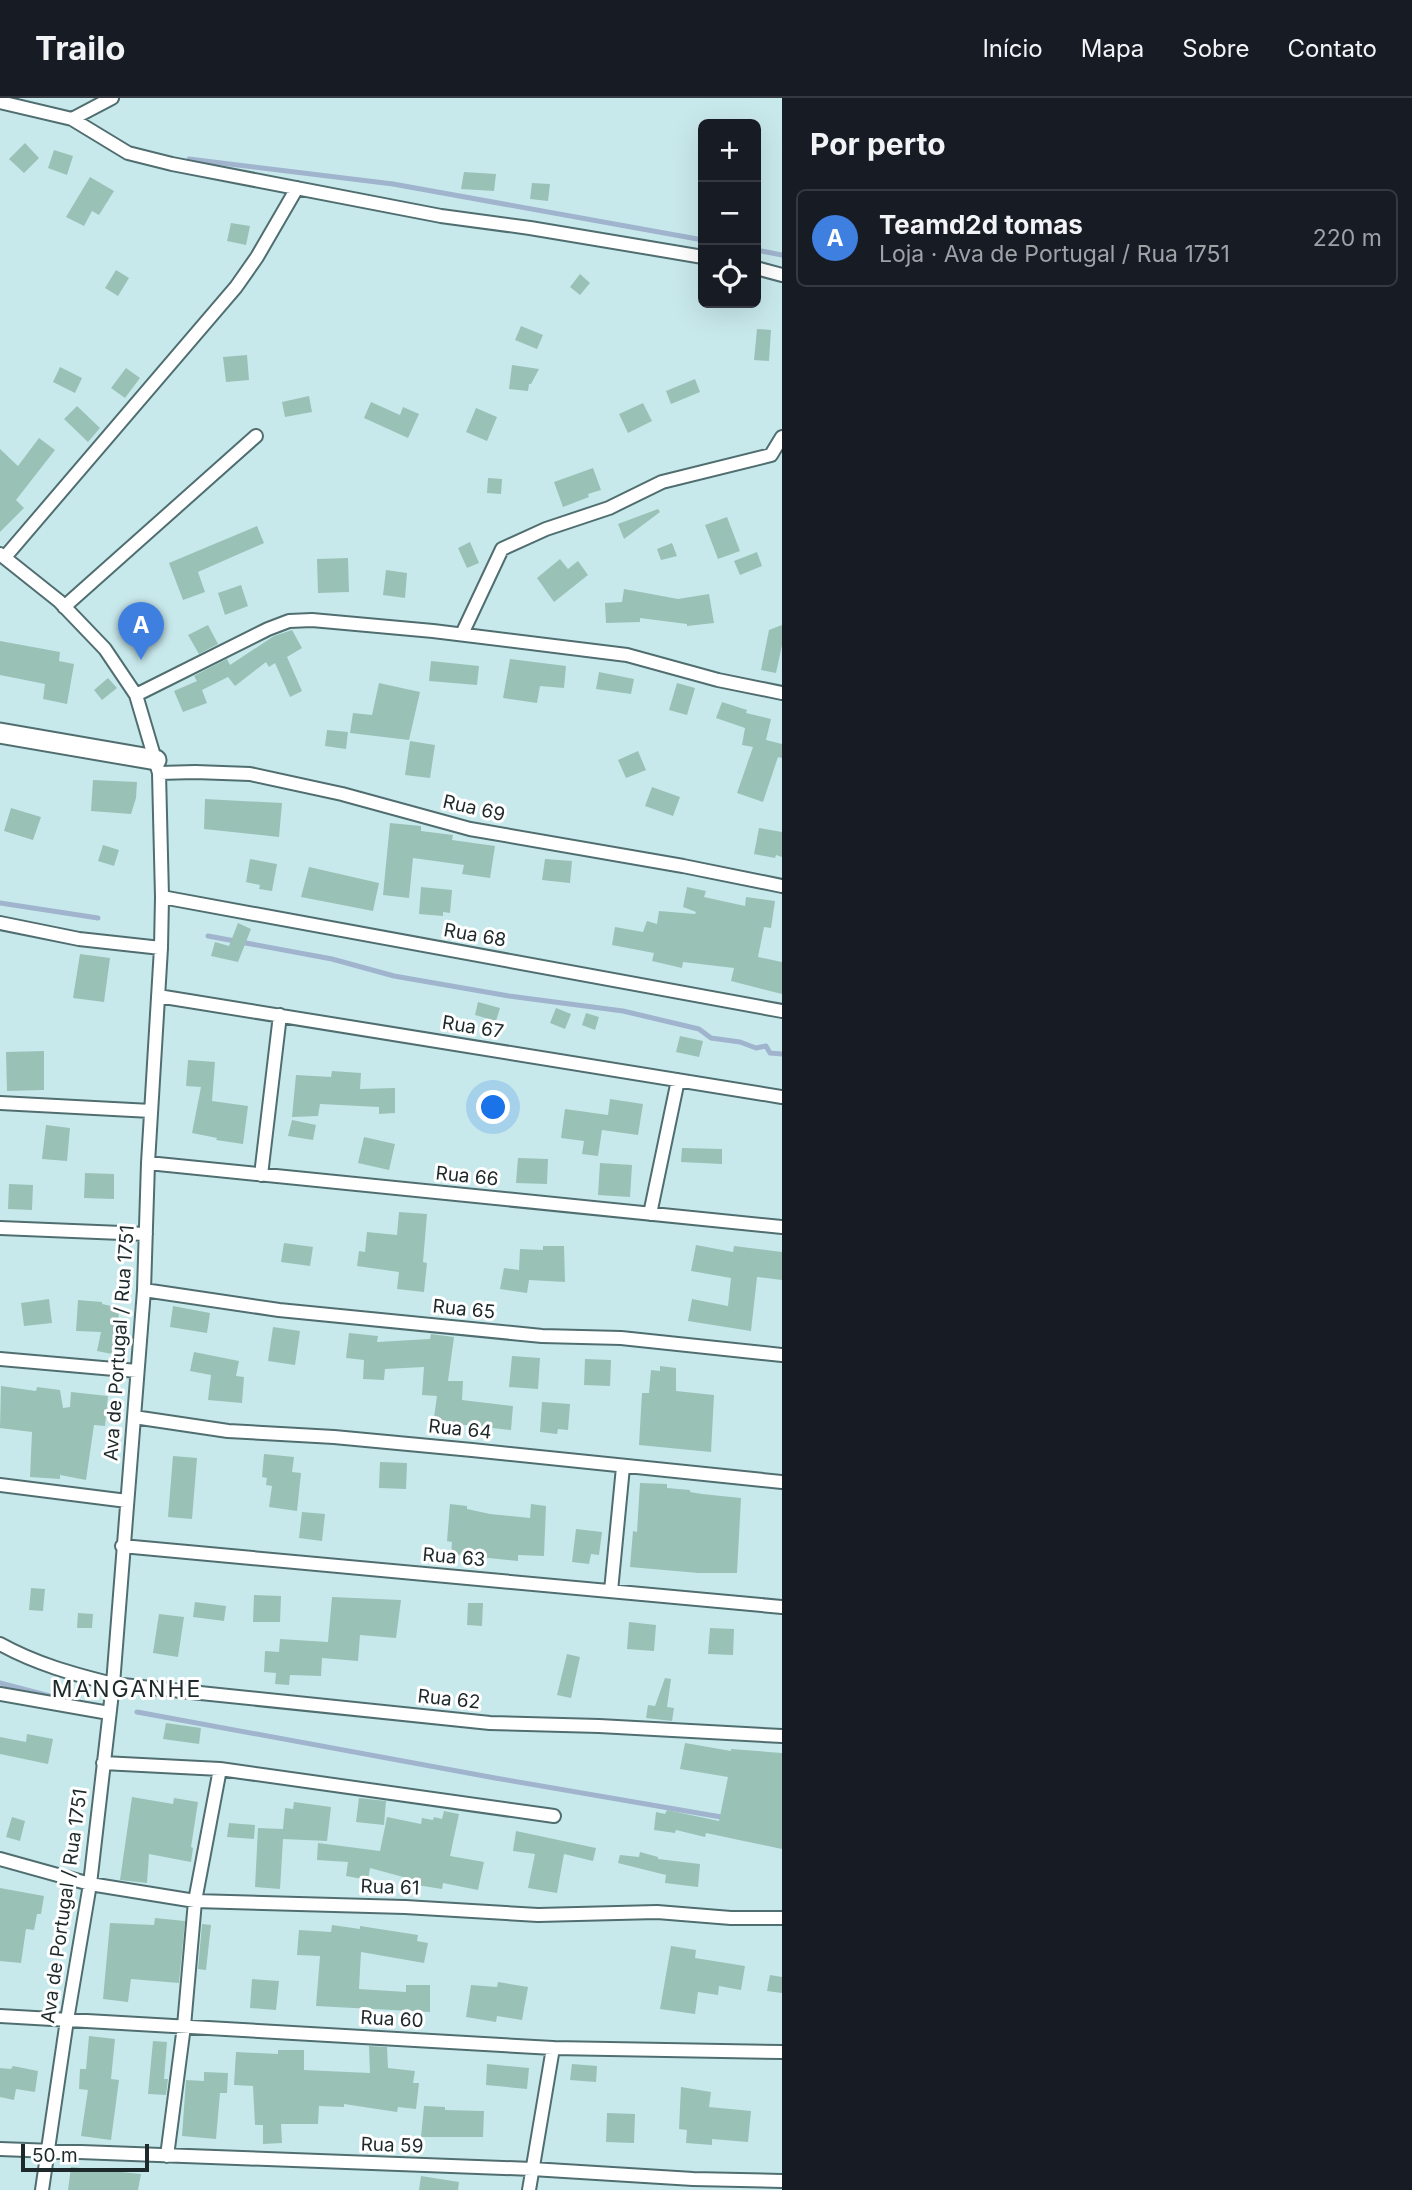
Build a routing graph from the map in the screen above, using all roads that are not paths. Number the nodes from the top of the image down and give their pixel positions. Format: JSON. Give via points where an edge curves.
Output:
{"nodes":[{"id":1,"x":113,"y":98,"type":"edge"},
{"id":2,"x":0,"y":102,"type":"edge"},
{"id":3,"x":72,"y":119,"type":"junction"},
{"id":4,"x":297,"y":188,"type":"junction"},
{"id":5,"x":698,"y":256,"type":"edge"},
{"id":6,"x":761,"y":269,"type":"edge"},
{"id":7,"x":782,"y":275,"type":"edge"},
{"id":8,"x":256,"y":436,"type":"dead end"},
{"id":9,"x":782,"y":438,"type":"edge"},
{"id":10,"x":2,"y":555,"type":"edge"},
{"id":11,"x":64,"y":607,"type":"junction"},
{"id":12,"x":461,"y":634,"type":"junction"},
{"id":13,"x":782,"y":693,"type":"edge"},
{"id":14,"x":136,"y":695,"type":"junction"},
{"id":15,"x":0,"y":733,"type":"edge"},
{"id":16,"x":157,"y":767,"type":"junction"},
{"id":17,"x":782,"y":886,"type":"edge"},
{"id":18,"x":162,"y":897,"type":"junction"},
{"id":19,"x":0,"y":923,"type":"edge"},
{"id":20,"x":160,"y":948,"type":"junction"},
{"id":21,"x":158,"y":996,"type":"junction"},
{"id":22,"x":782,"y":1011,"type":"edge"},
{"id":23,"x":280,"y":1016,"type":"junction"},
{"id":24,"x":678,"y":1080,"type":"junction"},
{"id":25,"x":782,"y":1097,"type":"edge"},
{"id":26,"x":0,"y":1103,"type":"edge"},
{"id":27,"x":151,"y":1111,"type":"junction"},
{"id":28,"x":148,"y":1163,"type":"junction"},
{"id":29,"x":261,"y":1175,"type":"junction"},
{"id":30,"x":650,"y":1214,"type":"junction"},
{"id":31,"x":0,"y":1227,"type":"edge"},
{"id":32,"x":782,"y":1227,"type":"edge"},
{"id":33,"x":146,"y":1234,"type":"junction"},
{"id":34,"x":144,"y":1290,"type":"junction"},
{"id":35,"x":782,"y":1355,"type":"edge"},
{"id":36,"x":0,"y":1359,"type":"edge"},
{"id":37,"x":138,"y":1371,"type":"junction"},
{"id":38,"x":134,"y":1417,"type":"junction"},
{"id":39,"x":623,"y":1467,"type":"junction"},
{"id":40,"x":782,"y":1482,"type":"edge"},
{"id":41,"x":0,"y":1485,"type":"edge"},
{"id":42,"x":127,"y":1501,"type":"junction"},
{"id":43,"x":122,"y":1546,"type":"junction"},
{"id":44,"x":611,"y":1591,"type":"junction"},
{"id":45,"x":782,"y":1607,"type":"edge"},
{"id":46,"x":0,"y":1644,"type":"edge"},
{"id":47,"x":113,"y":1684,"type":"junction"},
{"id":48,"x":0,"y":1694,"type":"edge"},
{"id":49,"x":109,"y":1713,"type":"junction"},
{"id":50,"x":782,"y":1737,"type":"edge"},
{"id":51,"x":103,"y":1763,"type":"junction"},
{"id":52,"x":220,"y":1769,"type":"junction"},
{"id":53,"x":554,"y":1816,"type":"dead end"},
{"id":54,"x":0,"y":1859,"type":"edge"},
{"id":55,"x":90,"y":1884,"type":"junction"},
{"id":56,"x":195,"y":1901,"type":"junction"},
{"id":57,"x":782,"y":1918,"type":"edge"},
{"id":58,"x":0,"y":2016,"type":"edge"},
{"id":59,"x":66,"y":2020,"type":"junction"},
{"id":60,"x":184,"y":2026,"type":"junction"},
{"id":61,"x":553,"y":2048,"type":"junction"},
{"id":62,"x":782,"y":2052,"type":"edge"},
{"id":63,"x":0,"y":2149,"type":"edge"},
{"id":64,"x":47,"y":2152,"type":"junction"},
{"id":65,"x":167,"y":2156,"type":"junction"},
{"id":66,"x":532,"y":2169,"type":"junction"},
{"id":67,"x":782,"y":2181,"type":"edge"},
{"id":68,"x":42,"y":2190,"type":"edge"},
{"id":69,"x":529,"y":2190,"type":"edge"}],
"edges":[{"from":1,"to":3,"type":"street"},
{"from":2,"to":3,"type":"street"},
{"from":3,"to":4,"type":"street","via":[[128,153]]},
{"from":4,"to":5,"type":"street"},
{"from":4,"to":10,"type":"street","via":[[236,287]]},
{"from":6,"to":7,"type":"street"},
{"from":8,"to":11,"type":"street"},
{"from":9,"to":12,"type":"street","via":[[771,455],[662,482],[609,508],[502,549]]},
{"from":10,"to":11,"type":"street","name":"Ava de Portugal / Rua 1751"},
{"from":11,"to":14,"type":"street","name":"Ava de Portugal / Rua 1751","via":[[105,649]]},
{"from":12,"to":13,"type":"street","via":[[626,655]]},
{"from":12,"to":14,"type":"street","via":[[289,621]]},
{"from":14,"to":16,"type":"street","name":"Ava de Portugal / Rua 1751"},
{"from":15,"to":16,"type":"street"},
{"from":16,"to":17,"type":"street","name":"Rua 69","via":[[250,774],[470,829]]},
{"from":16,"to":18,"type":"street","name":"Ava de Portugal / Rua 1751"},
{"from":18,"to":20,"type":"street","name":"Ava de Portugal / Rua 1751"},
{"from":18,"to":22,"type":"street","name":"Rua 68"},
{"from":19,"to":20,"type":"street","via":[[79,939]]},
{"from":20,"to":21,"type":"street","name":"Ava de Portugal / Rua 1751"},
{"from":21,"to":23,"type":"street","name":"Rua 67"},
{"from":21,"to":27,"type":"street","name":"Ava de Portugal / Rua 1751"},
{"from":23,"to":24,"type":"street","name":"Rua 67"},
{"from":23,"to":29,"type":"street"},
{"from":24,"to":25,"type":"street","name":"Rua 67"},
{"from":24,"to":30,"type":"street"},
{"from":26,"to":27,"type":"street"},
{"from":27,"to":28,"type":"street","name":"Ava de Portugal / Rua 1751"},
{"from":28,"to":29,"type":"street","name":"Rua 66"},
{"from":28,"to":33,"type":"street","name":"Ava de Portugal / Rua 1751"},
{"from":29,"to":30,"type":"street","name":"Rua 66"},
{"from":30,"to":32,"type":"street","name":"Rua 66"},
{"from":31,"to":33,"type":"street"},
{"from":33,"to":34,"type":"street","name":"Ava de Portugal / Rua 1751"},
{"from":34,"to":35,"type":"street","name":"Rua 65","via":[[279,1310]]},
{"from":34,"to":37,"type":"street","name":"Ava de Portugal / Rua 1751"},
{"from":36,"to":37,"type":"street"},
{"from":37,"to":38,"type":"street","name":"Ava de Portugal / Rua 1751"},
{"from":38,"to":39,"type":"street","name":"Rua 64","via":[[228,1431]]},
{"from":38,"to":42,"type":"street","name":"Ava de Portugal / Rua 1751"},
{"from":39,"to":40,"type":"street","name":"Rua 64"},
{"from":39,"to":44,"type":"street"},
{"from":41,"to":42,"type":"street"},
{"from":42,"to":43,"type":"street","name":"Ava de Portugal / Rua 1751"},
{"from":43,"to":44,"type":"street","name":"Rua 63"},
{"from":43,"to":47,"type":"street","name":"Ava de Portugal / Rua 1751"},
{"from":44,"to":45,"type":"street","name":"Rua 63"},
{"from":46,"to":47,"type":"street","name":"Rua 62","via":[[21,1657]]},
{"from":47,"to":49,"type":"street","name":"Ava de Portugal / Rua 1751"},
{"from":47,"to":50,"type":"street","name":"Rua 62","via":[[490,1723]]},
{"from":48,"to":49,"type":"street"},
{"from":49,"to":51,"type":"street","name":"Ava de Portugal / Rua 1751"},
{"from":51,"to":52,"type":"street"},
{"from":51,"to":55,"type":"street","name":"Ava de Portugal / Rua 1751"},
{"from":52,"to":53,"type":"street"},
{"from":52,"to":56,"type":"street"},
{"from":54,"to":55,"type":"street","name":"Rua 61"},
{"from":55,"to":56,"type":"street","name":"Rua 61"},
{"from":55,"to":59,"type":"street","name":"Ava de Portugal / Rua 1751"},
{"from":56,"to":57,"type":"street","name":"Rua 61","via":[[538,1915],[657,1912]]},
{"from":56,"to":60,"type":"street"},
{"from":58,"to":59,"type":"street","name":"Rua 60"},
{"from":59,"to":60,"type":"street","name":"Rua 60"},
{"from":59,"to":64,"type":"street","name":"Ava de Portugal / Rua 1751"},
{"from":60,"to":61,"type":"street","name":"Rua 60"},
{"from":60,"to":65,"type":"street"},
{"from":61,"to":62,"type":"street","name":"Rua 60"},
{"from":61,"to":66,"type":"street"},
{"from":63,"to":64,"type":"street","name":"Rua 59"},
{"from":64,"to":65,"type":"street","name":"Rua 59"},
{"from":64,"to":68,"type":"street","name":"Ava de Portugal / Rua 1751"},
{"from":65,"to":66,"type":"street","name":"Rua 59"},
{"from":66,"to":67,"type":"street","name":"Rua 59"},
{"from":66,"to":69,"type":"street"}]}
